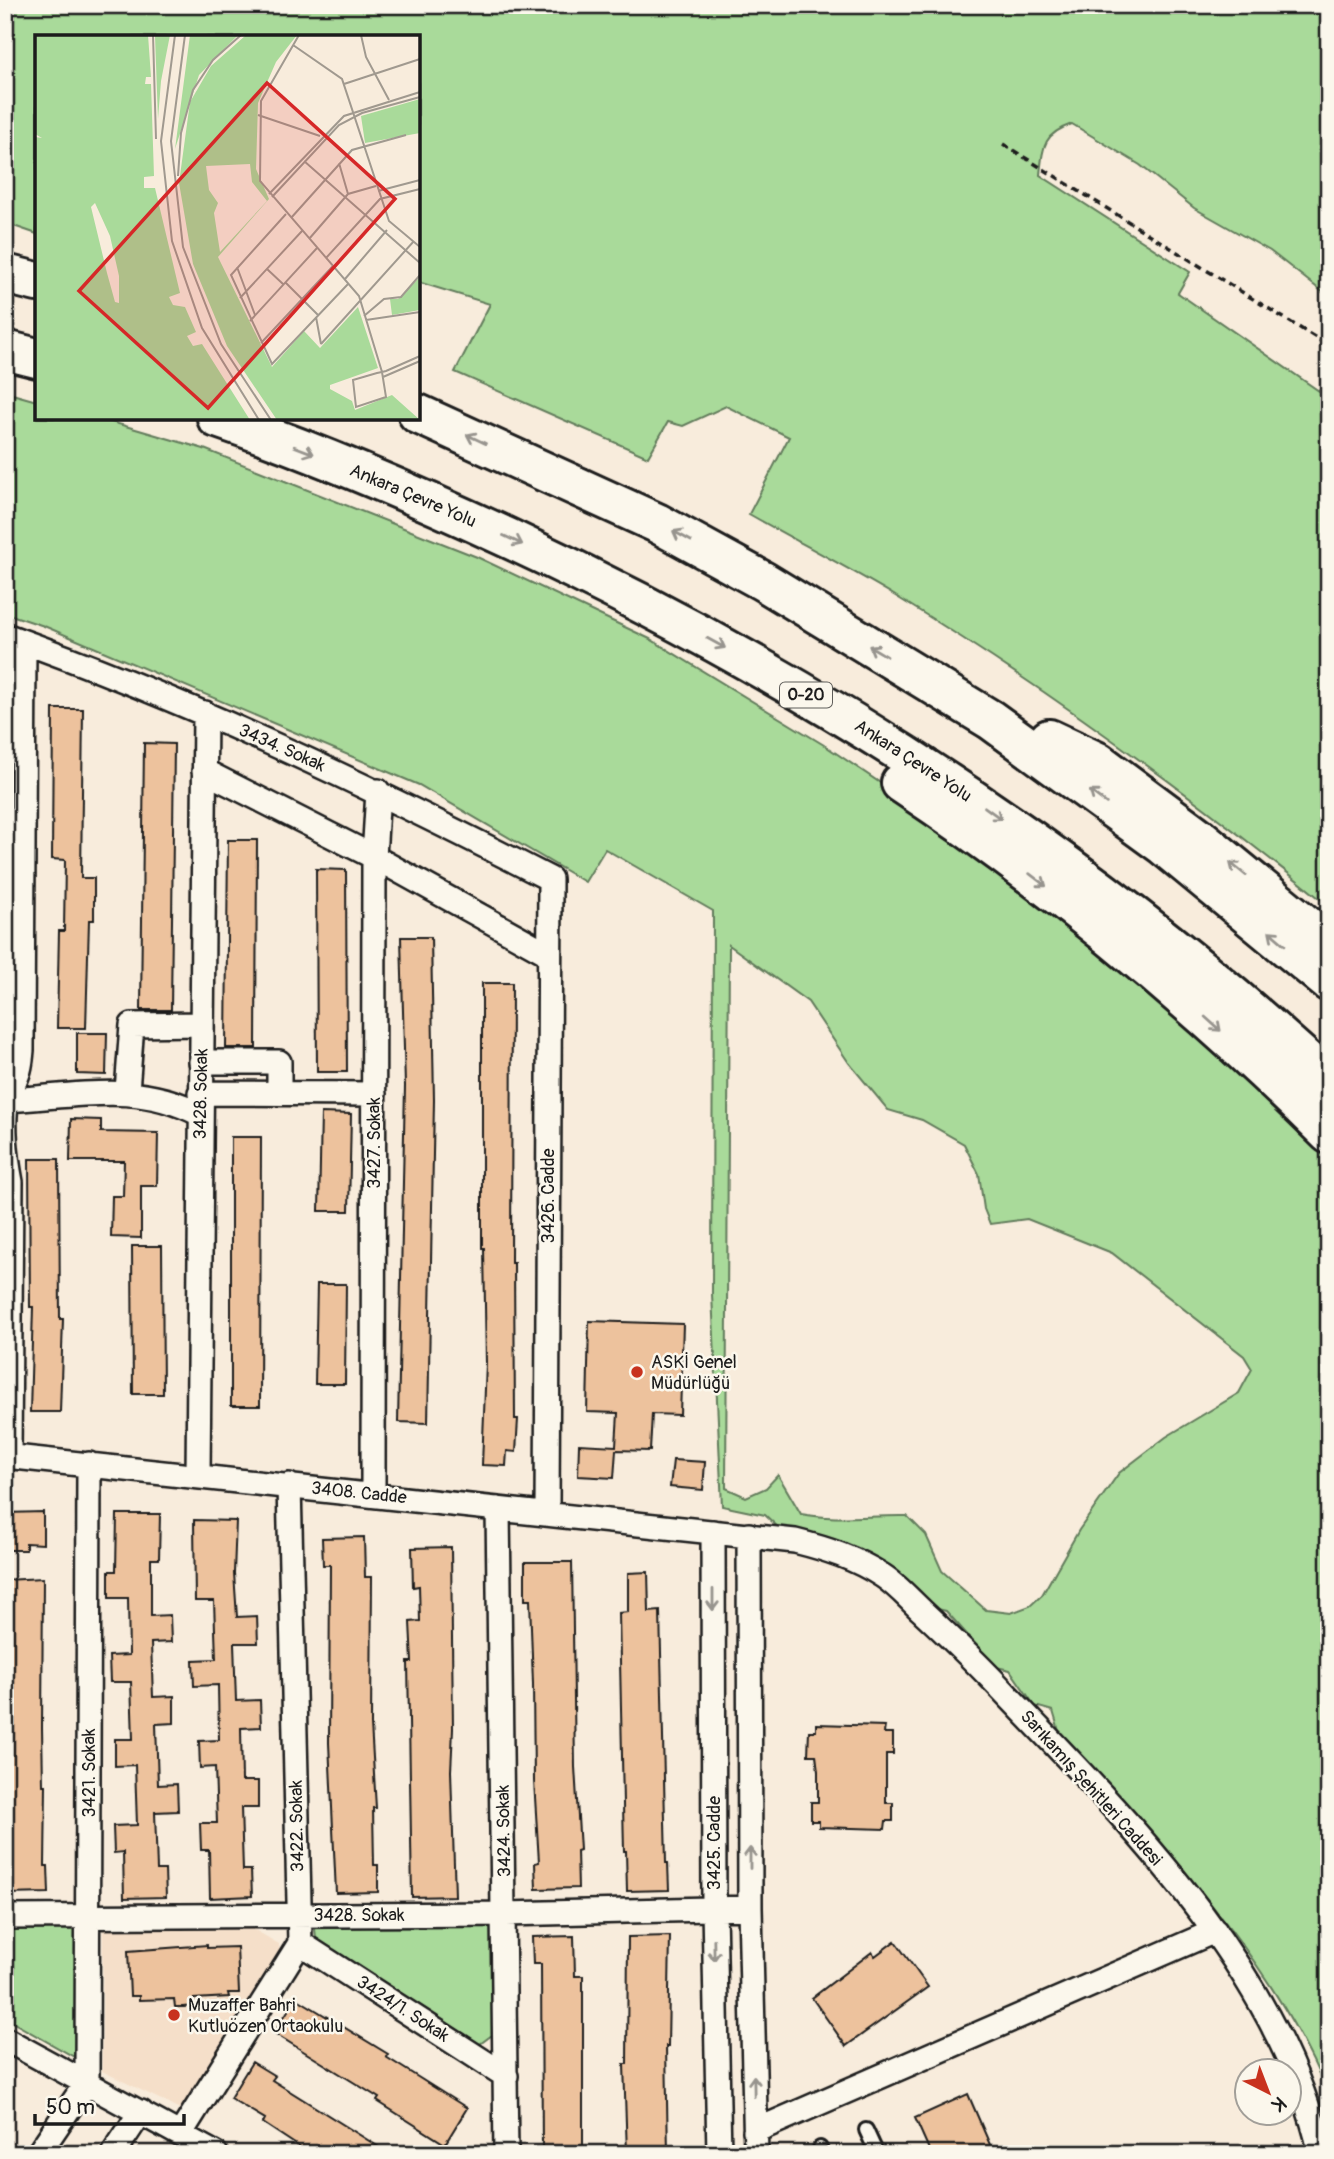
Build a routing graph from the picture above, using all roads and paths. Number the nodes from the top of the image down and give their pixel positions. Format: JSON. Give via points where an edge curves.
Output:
{"nodes":[{"id":1,"x":1003,"y":144,"type":"dead end"},
{"id":2,"x":5,"y":274,"type":"edge"},
{"id":3,"x":35,"y":282,"type":"edge"},
{"id":4,"x":1329,"y":346,"type":"edge"},
{"id":5,"x":5,"y":350,"type":"edge"},
{"id":6,"x":35,"y":358,"type":"edge"},
{"id":7,"x":420,"y":415,"type":"edge"},
{"id":8,"x":223,"y":420,"type":"edge"},
{"id":9,"x":15,"y":639,"type":"edge"},
{"id":10,"x":750,"y":661,"type":"junction"},
{"id":11,"x":936,"y":686,"type":"junction"},
{"id":12,"x":205,"y":713,"type":"junction"},
{"id":13,"x":204,"y":771,"type":"junction"},
{"id":14,"x":379,"y":791,"type":"junction"},
{"id":15,"x":374,"y":857,"type":"junction"},
{"id":16,"x":550,"y":879,"type":"joint"},
{"id":17,"x":1329,"y":944,"type":"edge"},
{"id":18,"x":550,"y":954,"type":"junction"},
{"id":19,"x":1329,"y":982,"type":"edge"},
{"id":20,"x":201,"y":1024,"type":"junction"},
{"id":21,"x":13,"y":1050,"type":"edge"},
{"id":22,"x":201,"y":1062,"type":"junction"},
{"id":23,"x":1329,"y":1081,"type":"edge"},
{"id":24,"x":127,"y":1091,"type":"junction"},
{"id":25,"x":279,"y":1093,"type":"junction"},
{"id":26,"x":374,"y":1094,"type":"junction"},
{"id":27,"x":6,"y":1100,"type":"edge"},
{"id":28,"x":200,"y":1104,"type":"junction"},
{"id":29,"x":1329,"y":1134,"type":"edge"},
{"id":30,"x":7,"y":1456,"type":"edge"},
{"id":31,"x":89,"y":1464,"type":"junction"},
{"id":32,"x":198,"y":1474,"type":"junction"},
{"id":33,"x":289,"y":1485,"type":"junction"},
{"id":34,"x":373,"y":1494,"type":"junction"},
{"id":35,"x":498,"y":1509,"type":"junction"},
{"id":36,"x":547,"y":1514,"type":"junction"},
{"id":37,"x":713,"y":1532,"type":"junction"},
{"id":38,"x":749,"y":1535,"type":"junction"},
{"id":39,"x":750,"y":1908,"type":"junction"},
{"id":40,"x":714,"y":1909,"type":"junction"},
{"id":41,"x":505,"y":1914,"type":"junction"},
{"id":42,"x":299,"y":1915,"type":"junction"},
{"id":43,"x":5,"y":1917,"type":"edge"},
{"id":44,"x":90,"y":1917,"type":"junction"},
{"id":45,"x":1215,"y":1931,"type":"junction"},
{"id":46,"x":300,"y":1943,"type":"junction"},
{"id":47,"x":5,"y":2039,"type":"edge"},
{"id":48,"x":506,"y":2076,"type":"junction"},
{"id":49,"x":87,"y":2082,"type":"junction"},
{"id":50,"x":141,"y":2112,"type":"junction"},
{"id":51,"x":866,"y":2130,"type":"dead end"},
{"id":52,"x":181,"y":2133,"type":"junction"},
{"id":53,"x":755,"y":2143,"type":"edge"},
{"id":54,"x":38,"y":2154,"type":"edge"},
{"id":55,"x":113,"y":2154,"type":"edge"},
{"id":56,"x":216,"y":2154,"type":"edge"},
{"id":57,"x":506,"y":2154,"type":"edge"},
{"id":58,"x":719,"y":2154,"type":"edge"},
{"id":59,"x":877,"y":2154,"type":"edge"},
{"id":60,"x":1321,"y":2154,"type":"edge"}],
"edges":[{"from":1,"to":4,"type":"path"},
{"from":2,"to":3,"type":"highway"},
{"from":5,"to":6,"type":"highway"},
{"from":11,"to":7,"type":"highway","one_way":true,"via":[[657,523]]},
{"from":8,"to":10,"type":"highway","name":"Ankara Çevre Yolu","number":"O-20","one_way":true,"via":[[403,489],[615,588]]},
{"from":9,"to":12,"type":"street","name":"3434. Sokak"},
{"from":9,"to":21,"type":"street"},
{"from":10,"to":23,"type":"highway","name":"Ankara Çevre Yolu","number":"O-20","one_way":true,"via":[[964,792],[1083,878],[1186,958]]},
{"from":10,"to":29,"type":"highway","one_way":true,"via":[[857,753],[972,830],[1090,918],[1167,982]]},
{"from":17,"to":11,"type":"highway","one_way":true,"via":[[1098,762]]},
{"from":19,"to":11,"type":"highway","one_way":true,"via":[[1143,830],[1002,727]]},
{"from":12,"to":13,"type":"street","name":"3428. Sokak"},
{"from":12,"to":14,"type":"street","name":"3434. Sokak"},
{"from":13,"to":15,"type":"street"},
{"from":13,"to":20,"type":"street","name":"3428. Sokak"},
{"from":14,"to":15,"type":"street","name":"3427. Sokak"},
{"from":14,"to":16,"type":"street","name":"3434. Sokak"},
{"from":15,"to":18,"type":"street"},
{"from":15,"to":26,"type":"street","name":"3427. Sokak"},
{"from":16,"to":18,"type":"street","name":"3426. Cadde"},
{"from":18,"to":36,"type":"street","name":"3426. Cadde"},
{"from":20,"to":22,"type":"street","name":"3428. Sokak"},
{"from":20,"to":24,"type":"street","via":[[132,1025]]},
{"from":21,"to":27,"type":"street","via":[[20,1075]]},
{"from":22,"to":25,"type":"street","via":[[279,1062]]},
{"from":22,"to":28,"type":"street","name":"3428. Sokak"},
{"from":24,"to":27,"type":"street"},
{"from":24,"to":28,"type":"street"},
{"from":25,"to":26,"type":"street"},
{"from":25,"to":28,"type":"street"},
{"from":26,"to":34,"type":"street","name":"3427. Sokak"},
{"from":27,"to":30,"type":"street","via":[[6,1159],[11,1182]]},
{"from":28,"to":32,"type":"street","name":"3428. Sokak"},
{"from":30,"to":31,"type":"street","name":"3408. Cadde"},
{"from":31,"to":32,"type":"street","name":"3408. Cadde"},
{"from":31,"to":44,"type":"street","name":"3421. Sokak"},
{"from":32,"to":33,"type":"street","name":"3408. Cadde"},
{"from":33,"to":34,"type":"street","name":"3408. Cadde"},
{"from":33,"to":42,"type":"street","name":"3422. Sokak"},
{"from":34,"to":35,"type":"street","name":"3408. Cadde"},
{"from":35,"to":36,"type":"street","name":"3408. Cadde"},
{"from":35,"to":41,"type":"street","name":"3424. Sokak"},
{"from":36,"to":37,"type":"street","name":"3408. Cadde"},
{"from":37,"to":38,"type":"street","name":"Sarıkamış Şehitleri Caddesi"},
{"from":37,"to":40,"type":"street","name":"3425. Cadde","one_way":true},
{"from":39,"to":38,"type":"street","name":"3425. Cadde","one_way":true},
{"from":38,"to":45,"type":"street","name":"Sarıkamış Şehitleri Caddesi","via":[[834,1550],[886,1577],[1055,1745]]},
{"from":39,"to":40,"type":"street","name":"3428. Sokak"},
{"from":53,"to":39,"type":"street","name":"3425. Cadde","one_way":true},
{"from":40,"to":41,"type":"street","name":"3428. Sokak"},
{"from":40,"to":58,"type":"street","name":"3425. Cadde","one_way":true},
{"from":41,"to":42,"type":"street","name":"3428. Sokak"},
{"from":41,"to":48,"type":"street","name":"3424. Sokak"},
{"from":42,"to":44,"type":"street","name":"3428. Sokak"},
{"from":42,"to":46,"type":"street","name":"3422. Sokak"},
{"from":43,"to":44,"type":"street","name":"3428. Sokak"},
{"from":44,"to":49,"type":"street","name":"3421. Sokak"},
{"from":45,"to":53,"type":"street"},
{"from":45,"to":60,"type":"street","name":"Sarıkamış Şehitleri Caddesi","via":[[1295,2068]]},
{"from":46,"to":48,"type":"street","name":"3424/1. Sokak"},
{"from":46,"to":52,"type":"street"},
{"from":47,"to":49,"type":"street"},
{"from":48,"to":57,"type":"street","name":"3424. Sokak"},
{"from":49,"to":50,"type":"street"},
{"from":49,"to":54,"type":"street"},
{"from":50,"to":52,"type":"street"},
{"from":50,"to":55,"type":"street"},
{"from":51,"to":59,"type":"lane"},
{"from":52,"to":56,"type":"street"}]}
